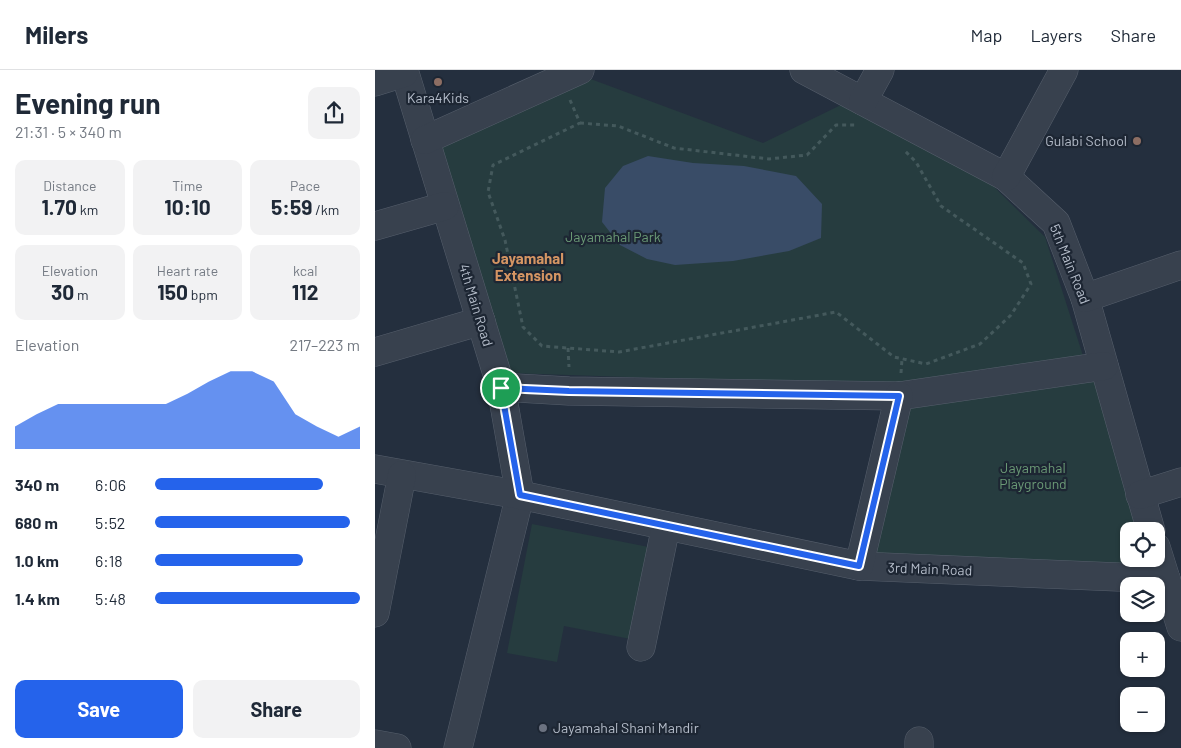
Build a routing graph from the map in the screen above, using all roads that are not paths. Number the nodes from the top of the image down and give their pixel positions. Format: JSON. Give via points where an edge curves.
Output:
{"nodes":[{"id":1,"x":804,"y":70,"type":"edge"},
{"id":2,"x":880,"y":70,"type":"edge"},
{"id":3,"x":1064,"y":70,"type":"edge"},
{"id":4,"x":404,"y":72,"type":"edge"},
{"id":5,"x":570,"y":74,"type":"edge"},
{"id":6,"x":375,"y":82,"type":"edge"},
{"id":7,"x":862,"y":114,"type":"junction"},
{"id":8,"x":425,"y":140,"type":"junction"},
{"id":9,"x":1006,"y":177,"type":"junction"},
{"id":10,"x":445,"y":206,"type":"junction"},
{"id":11,"x":375,"y":226,"type":"edge"},
{"id":12,"x":1181,"y":265,"type":"edge"},
{"id":13,"x":1085,"y":298,"type":"junction"},
{"id":14,"x":481,"y":321,"type":"junction"},
{"id":15,"x":375,"y":352,"type":"edge"},
{"id":16,"x":1105,"y":366,"type":"junction"},
{"id":17,"x":501,"y":388,"type":"junction"},
{"id":18,"x":899,"y":396,"type":"junction"},
{"id":19,"x":375,"y":469,"type":"edge"},
{"id":20,"x":402,"y":475,"type":"junction"},
{"id":21,"x":1181,"y":482,"type":"edge"},
{"id":22,"x":520,"y":495,"type":"junction"},
{"id":23,"x":1140,"y":495,"type":"junction"},
{"id":24,"x":1148,"y":522,"type":"edge"},
{"id":25,"x":667,"y":526,"type":"junction"},
{"id":26,"x":859,"y":566,"type":"junction"},
{"id":27,"x":1162,"y":567,"type":"edge"},
{"id":28,"x":1166,"y":579,"type":"junction"},
{"id":29,"x":375,"y":613,"type":"edge"},
{"id":30,"x":1181,"y":627,"type":"edge"},
{"id":31,"x":641,"y":647,"type":"dead end"},
{"id":32,"x":375,"y":744,"type":"edge"},
{"id":33,"x":397,"y":748,"type":"edge"},
{"id":34,"x":458,"y":748,"type":"edge"}],
"edges":[{"from":1,"to":7,"type":"street","name":"5th Main Road"},
{"from":2,"to":7,"type":"street"},
{"from":3,"to":9,"type":"street"},
{"from":4,"to":6,"type":"street"},
{"from":4,"to":8,"type":"street","name":"4th Main Road"},
{"from":5,"to":8,"type":"street"},
{"from":7,"to":9,"type":"street","name":"5th Main Road"},
{"from":8,"to":10,"type":"street","name":"4th Main Road"},
{"from":9,"to":13,"type":"street","name":"5th Main Road","via":[[1056,223]]},
{"from":10,"to":11,"type":"street"},
{"from":10,"to":14,"type":"street","name":"4th Main Road"},
{"from":12,"to":13,"type":"street"},
{"from":13,"to":16,"type":"street","name":"5th Main Road"},
{"from":14,"to":15,"type":"street"},
{"from":14,"to":17,"type":"street","name":"4th Main Road"},
{"from":16,"to":18,"type":"street"},
{"from":16,"to":23,"type":"street","name":"5th Main Road"},
{"from":17,"to":18,"type":"street"},
{"from":17,"to":22,"type":"street","name":"4th Main Road"},
{"from":18,"to":26,"type":"street"},
{"from":19,"to":20,"type":"street","name":"3rd Main Road"},
{"from":20,"to":22,"type":"street","name":"3rd Main Road"},
{"from":20,"to":29,"type":"street"},
{"from":21,"to":23,"type":"street"},
{"from":22,"to":25,"type":"street","name":"3rd Main Road"},
{"from":22,"to":34,"type":"street","name":"4th Main Road"},
{"from":23,"to":24,"type":"street","name":"5th Main Road"},
{"from":25,"to":26,"type":"street","name":"3rd Main Road"},
{"from":25,"to":31,"type":"street"},
{"from":26,"to":28,"type":"street","name":"3rd Main Road"},
{"from":27,"to":28,"type":"street"},
{"from":28,"to":30,"type":"street"},
{"from":32,"to":33,"type":"street"}]}
